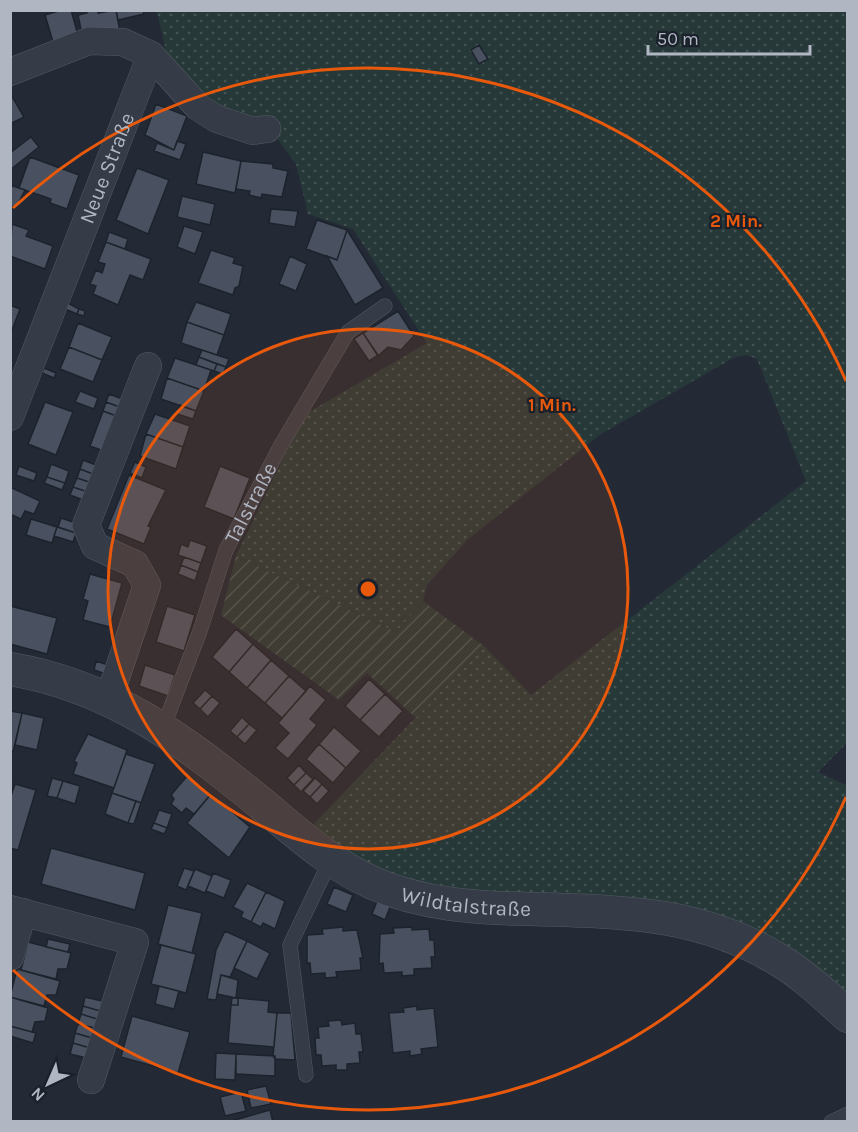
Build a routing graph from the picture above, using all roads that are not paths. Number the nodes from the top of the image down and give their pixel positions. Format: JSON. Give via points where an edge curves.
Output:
{"nodes":[{"id":1,"x":151,"y":55,"type":"junction"},
{"id":2,"x":10,"y":72,"type":"edge"},
{"id":3,"x":267,"y":129,"type":"dead end"},
{"id":4,"x":385,"y":306,"type":"dead end"},
{"id":5,"x":148,"y":366,"type":"dead end"},
{"id":6,"x":10,"y":417,"type":"edge"},
{"id":7,"x":10,"y":669,"type":"edge"},
{"id":8,"x":113,"y":700,"type":"junction"},
{"id":9,"x":163,"y":728,"type":"junction"},
{"id":10,"x":331,"y":859,"type":"junction"},
{"id":11,"x":17,"y":910,"type":"edge"},
{"id":12,"x":10,"y":957,"type":"edge"},
{"id":13,"x":848,"y":1016,"type":"edge"},
{"id":14,"x":306,"y":1075,"type":"dead end"},
{"id":15,"x":91,"y":1080,"type":"dead end"},
{"id":16,"x":848,"y":1114,"type":"edge"},
{"id":17,"x":831,"y":1122,"type":"edge"}],
"edges":[{"from":1,"to":2,"type":"street","via":[[123,42],[89,41]]},
{"from":1,"to":3,"type":"street","via":[[198,107],[217,119],[254,131]]},
{"from":1,"to":6,"type":"street","name":"Neue Straße"},
{"from":4,"to":9,"type":"lane","name":"Talstraße","via":[[348,332],[226,549],[201,631]]},
{"from":5,"to":8,"type":"street","via":[[86,525],[95,546],[135,564],[147,585]]},
{"from":7,"to":8,"type":"street"},
{"from":8,"to":9,"type":"street","name":"Wildtalstraße"},
{"from":9,"to":10,"type":"street","name":"Wildtalstraße"},
{"from":10,"to":13,"type":"street","name":"Wildtalstraße","via":[[374,884],[437,903],[496,909],[626,912],[709,927],[780,961]]},
{"from":10,"to":14,"type":"lane","via":[[290,945]]},
{"from":11,"to":12,"type":"street"},
{"from":11,"to":15,"type":"street","via":[[135,942]]},
{"from":16,"to":17,"type":"lane"}]}
